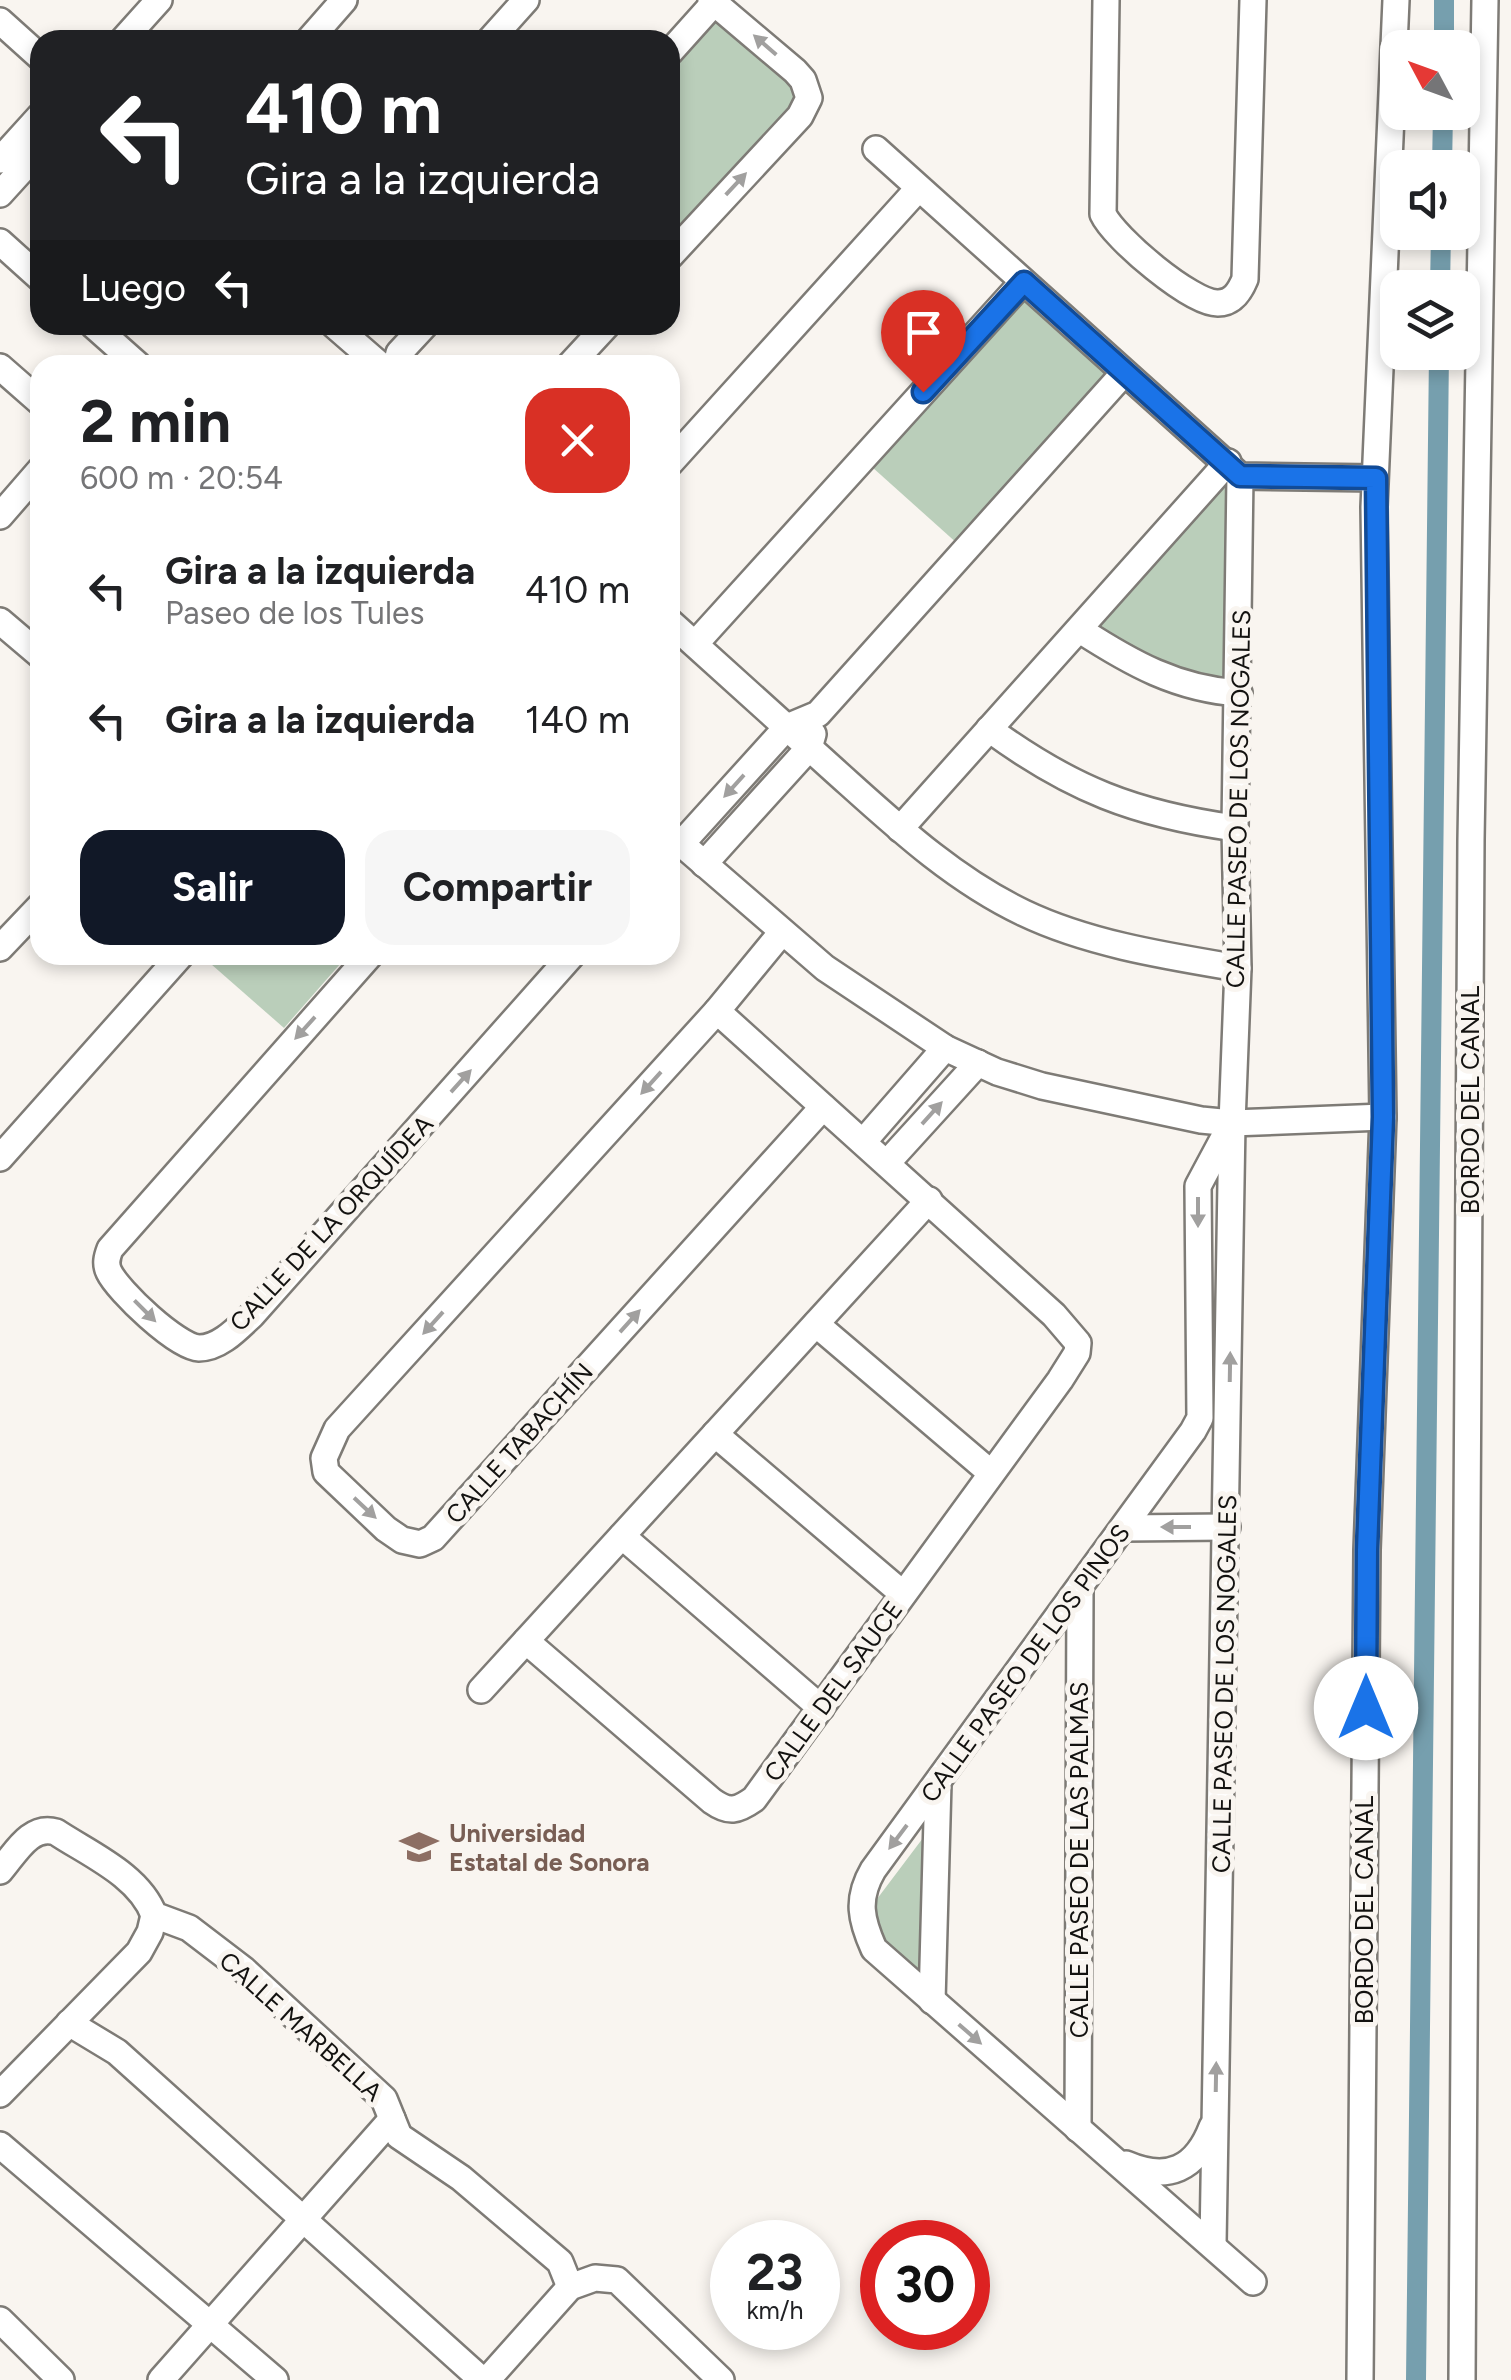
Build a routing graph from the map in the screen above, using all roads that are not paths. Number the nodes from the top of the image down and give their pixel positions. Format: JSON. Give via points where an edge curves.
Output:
{"nodes":[{"id":1,"x":159,"y":0,"type":"edge"},
{"id":2,"x":344,"y":0,"type":"edge"},
{"id":3,"x":526,"y":0,"type":"edge"},
{"id":4,"x":1106,"y":0,"type":"edge"},
{"id":5,"x":1253,"y":0,"type":"edge"},
{"id":6,"x":1396,"y":0,"type":"edge"},
{"id":7,"x":1485,"y":0,"type":"edge"},
{"id":8,"x":713,"y":1,"type":"edge"},
{"id":9,"x":0,"y":21,"type":"edge"},
{"id":10,"x":132,"y":30,"type":"edge"},
{"id":11,"x":318,"y":30,"type":"edge"},
{"id":12,"x":499,"y":30,"type":"edge"},
{"id":13,"x":680,"y":40,"type":"edge"},
{"id":14,"x":30,"y":48,"type":"edge"},
{"id":15,"x":30,"y":127,"type":"edge"},
{"id":16,"x":876,"y":149,"type":"dead end"},
{"id":17,"x":0,"y":160,"type":"edge"},
{"id":18,"x":30,"y":161,"type":"edge"},
{"id":19,"x":918,"y":190,"type":"junction"},
{"id":20,"x":0,"y":194,"type":"edge"},
{"id":21,"x":0,"y":242,"type":"edge"},
{"id":22,"x":680,"y":245,"type":"edge"},
{"id":23,"x":30,"y":269,"type":"edge"},
{"id":24,"x":1024,"y":282,"type":"junction"},
{"id":25,"x":104,"y":335,"type":"edge"},
{"id":26,"x":348,"y":335,"type":"edge"},
{"id":27,"x":413,"y":335,"type":"edge"},
{"id":28,"x":598,"y":335,"type":"edge"},
{"id":29,"x":127,"y":355,"type":"edge"},
{"id":30,"x":375,"y":355,"type":"edge"},
{"id":31,"x":392,"y":355,"type":"edge"},
{"id":32,"x":579,"y":355,"type":"edge"},
{"id":33,"x":0,"y":367,"type":"edge"},
{"id":34,"x":1124,"y":373,"type":"junction"},
{"id":35,"x":30,"y":393,"type":"edge"},
{"id":36,"x":680,"y":452,"type":"edge"},
{"id":37,"x":1234,"y":469,"type":"junction"},
{"id":38,"x":1376,"y":478,"type":"junction"},
{"id":39,"x":30,"y":482,"type":"edge"},
{"id":40,"x":0,"y":516,"type":"edge"},
{"id":41,"x":0,"y":621,"type":"edge"},
{"id":42,"x":1080,"y":630,"type":"junction"},
{"id":43,"x":680,"y":631,"type":"edge"},
{"id":44,"x":694,"y":644,"type":"junction"},
{"id":45,"x":30,"y":646,"type":"edge"},
{"id":46,"x":1239,"y":693,"type":"junction"},
{"id":47,"x":818,"y":714,"type":"junction"},
{"id":48,"x":787,"y":728,"type":"junction"},
{"id":49,"x":989,"y":729,"type":"junction"},
{"id":50,"x":810,"y":748,"type":"junction"},
{"id":51,"x":900,"y":828,"type":"junction"},
{"id":52,"x":1234,"y":828,"type":"junction"},
{"id":53,"x":680,"y":835,"type":"edge"},
{"id":54,"x":680,"y":843,"type":"edge"},
{"id":55,"x":704,"y":864,"type":"junction"},
{"id":56,"x":30,"y":916,"type":"edge"},
{"id":57,"x":782,"y":932,"type":"junction"},
{"id":58,"x":0,"y":948,"type":"edge"},
{"id":59,"x":171,"y":965,"type":"edge"},
{"id":60,"x":361,"y":965,"type":"edge"},
{"id":61,"x":563,"y":965,"type":"edge"},
{"id":62,"x":1238,"y":968,"type":"junction"},
{"id":63,"x":717,"y":1011,"type":"junction"},
{"id":64,"x":945,"y":1048,"type":"junction"},
{"id":65,"x":978,"y":1064,"type":"junction"},
{"id":66,"x":823,"y":1107,"type":"junction"},
{"id":67,"x":1383,"y":1117,"type":"junction"},
{"id":68,"x":1232,"y":1123,"type":"junction"},
{"id":69,"x":863,"y":1142,"type":"junction"},
{"id":70,"x":0,"y":1158,"type":"edge"},
{"id":71,"x":887,"y":1163,"type":"junction"},
{"id":72,"x":929,"y":1200,"type":"junction"},
{"id":73,"x":816,"y":1324,"type":"junction"},
{"id":74,"x":1200,"y":1418,"type":"junction"},
{"id":75,"x":1229,"y":1418,"type":"junction"},
{"id":76,"x":715,"y":1434,"type":"junction"},
{"id":77,"x":991,"y":1474,"type":"junction"},
{"id":78,"x":1227,"y":1527,"type":"junction"},
{"id":79,"x":1124,"y":1528,"type":"junction"},
{"id":80,"x":622,"y":1536,"type":"junction"},
{"id":81,"x":1080,"y":1590,"type":"junction"},
{"id":82,"x":903,"y":1594,"type":"junction"},
{"id":83,"x":526,"y":1641,"type":"junction"},
{"id":84,"x":482,"y":1690,"type":"dead end"},
{"id":85,"x":820,"y":1708,"type":"junction"},
{"id":86,"x":938,"y":1783,"type":"junction"},
{"id":87,"x":0,"y":1871,"type":"edge"},
{"id":88,"x":154,"y":1915,"type":"junction"},
{"id":89,"x":932,"y":2001,"type":"junction"},
{"id":90,"x":69,"y":2024,"type":"junction"},
{"id":91,"x":0,"y":2094,"type":"edge"},
{"id":92,"x":1216,"y":2116,"type":"junction"},
{"id":93,"x":392,"y":2119,"type":"junction"},
{"id":94,"x":1078,"y":2129,"type":"junction"},
{"id":95,"x":0,"y":2145,"type":"edge"},
{"id":96,"x":1117,"y":2160,"type":"junction"},
{"id":97,"x":300,"y":2219,"type":"junction"},
{"id":98,"x":1213,"y":2244,"type":"junction"},
{"id":99,"x":1253,"y":2282,"type":"dead end"},
{"id":100,"x":570,"y":2287,"type":"junction"},
{"id":101,"x":0,"y":2320,"type":"edge"},
{"id":102,"x":209,"y":2324,"type":"junction"},
{"id":103,"x":704,"y":2375,"type":"edge"},
{"id":104,"x":61,"y":2380,"type":"edge"},
{"id":105,"x":161,"y":2380,"type":"edge"},
{"id":106,"x":275,"y":2380,"type":"edge"},
{"id":107,"x":484,"y":2380,"type":"edge"},
{"id":108,"x":1360,"y":2380,"type":"edge"},
{"id":109,"x":1462,"y":2380,"type":"edge"}],
"edges":[{"from":1,"to":10,"type":"street"},
{"from":2,"to":11,"type":"street"},
{"from":3,"to":12,"type":"street"},
{"from":4,"to":5,"type":"street","via":[[1101,200],[1108,224],[1144,258],[1217,304],[1240,292],[1245,279]]},
{"from":6,"to":38,"type":"street","name":"BORDO DEL CANAL"},
{"from":7,"to":109,"type":"street","name":"BORDO DEL CANAL","via":[[1471,859]]},
{"from":8,"to":13,"type":"street"},
{"from":22,"to":8,"type":"street","one_way":true,"via":[[810,98],[795,71]]},
{"from":9,"to":14,"type":"street"},
{"from":15,"to":17,"type":"street"},
{"from":16,"to":19,"type":"street"},
{"from":18,"to":20,"type":"street"},
{"from":19,"to":24,"type":"street"},
{"from":19,"to":36,"type":"street"},
{"from":21,"to":23,"type":"street"},
{"from":24,"to":34,"type":"street"},
{"from":24,"to":44,"type":"street"},
{"from":25,"to":29,"type":"street"},
{"from":26,"to":30,"type":"street"},
{"from":27,"to":31,"type":"street"},
{"from":28,"to":32,"type":"street"},
{"from":33,"to":35,"type":"street"},
{"from":34,"to":37,"type":"street"},
{"from":34,"to":47,"type":"street"},
{"from":37,"to":38,"type":"street"},
{"from":37,"to":42,"type":"street"},
{"from":37,"to":46,"type":"street","name":"CALLE PASEO DE LOS NOGALES"},
{"from":38,"to":67,"type":"street","name":"BORDO DEL CANAL"},
{"from":39,"to":40,"type":"street"},
{"from":41,"to":45,"type":"street"},
{"from":42,"to":46,"type":"street","via":[[1166,679]]},
{"from":42,"to":49,"type":"street"},
{"from":43,"to":44,"type":"street"},
{"from":44,"to":48,"type":"street"},
{"from":46,"to":52,"type":"street","name":"CALLE PASEO DE LOS NOGALES"},
{"from":47,"to":48,"type":"street"},
{"from":47,"to":50,"type":"street"},
{"from":48,"to":50,"type":"street"},
{"from":48,"to":53,"type":"street","one_way":true},
{"from":49,"to":51,"type":"street"},
{"from":49,"to":52,"type":"street","via":[[1101,796],[1157,815]]},
{"from":50,"to":51,"type":"street"},
{"from":50,"to":55,"type":"street"},
{"from":51,"to":62,"type":"street","via":[[1025,914],[1128,946]]},
{"from":52,"to":62,"type":"street","name":"CALLE PASEO DE LOS NOGALES"},
{"from":54,"to":55,"type":"street"},
{"from":55,"to":57,"type":"street"},
{"from":56,"to":58,"type":"street"},
{"from":57,"to":63,"type":"street"},
{"from":57,"to":64,"type":"street"},
{"from":59,"to":70,"type":"street"},
{"from":60,"to":61,"type":"street","name":"CALLE DE LA ORQUÍDEA","one_way":true,"via":[[110,1249],[108,1270],[115,1280],[184,1344],[216,1344],[252,1315]]},
{"from":62,"to":68,"type":"street","name":"CALLE PASEO DE LOS NOGALES"},
{"from":63,"to":66,"type":"street"},
{"from":63,"to":66,"type":"street","name":"CALLE TABACHÍN","one_way":true,"via":[[337,1429],[324,1458],[326,1472],[386,1529],[420,1544],[433,1538]]},
{"from":64,"to":65,"type":"street"},
{"from":64,"to":69,"type":"street"},
{"from":65,"to":68,"type":"street","via":[[1042,1086]]},
{"from":71,"to":65,"type":"street","one_way":true},
{"from":66,"to":69,"type":"street"},
{"from":67,"to":68,"type":"street"},
{"from":67,"to":108,"type":"street","name":"BORDO DEL CANAL","via":[[1367,1550]]},
{"from":68,"to":74,"type":"street","name":"CALLE PASEO DE LOS NOGALES","one_way":true,"via":[[1198,1186]]},
{"from":75,"to":68,"type":"street","name":"CALLE PASEO DE LOS NOGALES","one_way":true},
{"from":69,"to":71,"type":"street"},
{"from":71,"to":72,"type":"street"},
{"from":72,"to":73,"type":"street"},
{"from":72,"to":77,"type":"street","name":"CALLE DEL SAUCE","via":[[1078,1343],[1071,1365]]},
{"from":73,"to":76,"type":"street"},
{"from":73,"to":77,"type":"street"},
{"from":74,"to":75,"type":"street"},
{"from":74,"to":79,"type":"street","name":"CALLE PASEO DE LOS PINOS"},
{"from":75,"to":78,"type":"street","name":"CALLE PASEO DE LOS NOGALES"},
{"from":76,"to":80,"type":"street"},
{"from":76,"to":82,"type":"street"},
{"from":77,"to":82,"type":"street","name":"CALLE DEL SAUCE"},
{"from":78,"to":79,"type":"street","one_way":true},
{"from":92,"to":78,"type":"street","name":"CALLE PASEO DE LOS NOGALES","one_way":true},
{"from":79,"to":81,"type":"street","name":"CALLE PASEO DE LOS PINOS"},
{"from":80,"to":83,"type":"street"},
{"from":80,"to":85,"type":"street"},
{"from":81,"to":86,"type":"street","name":"CALLE PASEO DE LOS PINOS"},
{"from":81,"to":94,"type":"street","name":"CALLE PASEO DE LAS PALMAS"},
{"from":82,"to":85,"type":"street","name":"CALLE DEL SAUCE"},
{"from":83,"to":84,"type":"street"},
{"from":83,"to":85,"type":"street","name":"CALLE DEL SAUCE","via":[[724,1809],[734,1811],[754,1799]]},
{"from":86,"to":89,"type":"street"},
{"from":86,"to":89,"type":"street","name":"CALLE PASEO DE LOS PINOS","one_way":true,"via":[[873,1870],[861,1897],[874,1949]]},
{"from":87,"to":88,"type":"street","name":"CALLE MARBELLA","via":[[40,1830],[56,1832],[133,1883]]},
{"from":88,"to":90,"type":"street","via":[[139,1952]]},
{"from":88,"to":93,"type":"street","name":"CALLE MARBELLA","via":[[189,1928],[244,1970],[384,2099]]},
{"from":89,"to":94,"type":"street","one_way":true},
{"from":90,"to":91,"type":"street"},
{"from":90,"to":97,"type":"street","via":[[117,2052]]},
{"from":92,"to":96,"type":"street","via":[[1193,2160],[1174,2170],[1149,2173]]},
{"from":92,"to":98,"type":"street","name":"CALLE PASEO DE LOS NOGALES"},
{"from":93,"to":97,"type":"street"},
{"from":93,"to":100,"type":"street","name":"CALLE MARBELLA","via":[[399,2136],[461,2178],[560,2262]]},
{"from":94,"to":96,"type":"street"},
{"from":95,"to":102,"type":"street"},
{"from":96,"to":98,"type":"street"},
{"from":97,"to":102,"type":"street"},
{"from":97,"to":107,"type":"street"},
{"from":98,"to":99,"type":"street"},
{"from":100,"to":103,"type":"street","via":[[595,2278],[617,2280]]},
{"from":100,"to":107,"type":"street"},
{"from":101,"to":104,"type":"street"},
{"from":102,"to":105,"type":"street"},
{"from":102,"to":106,"type":"street"}]}
